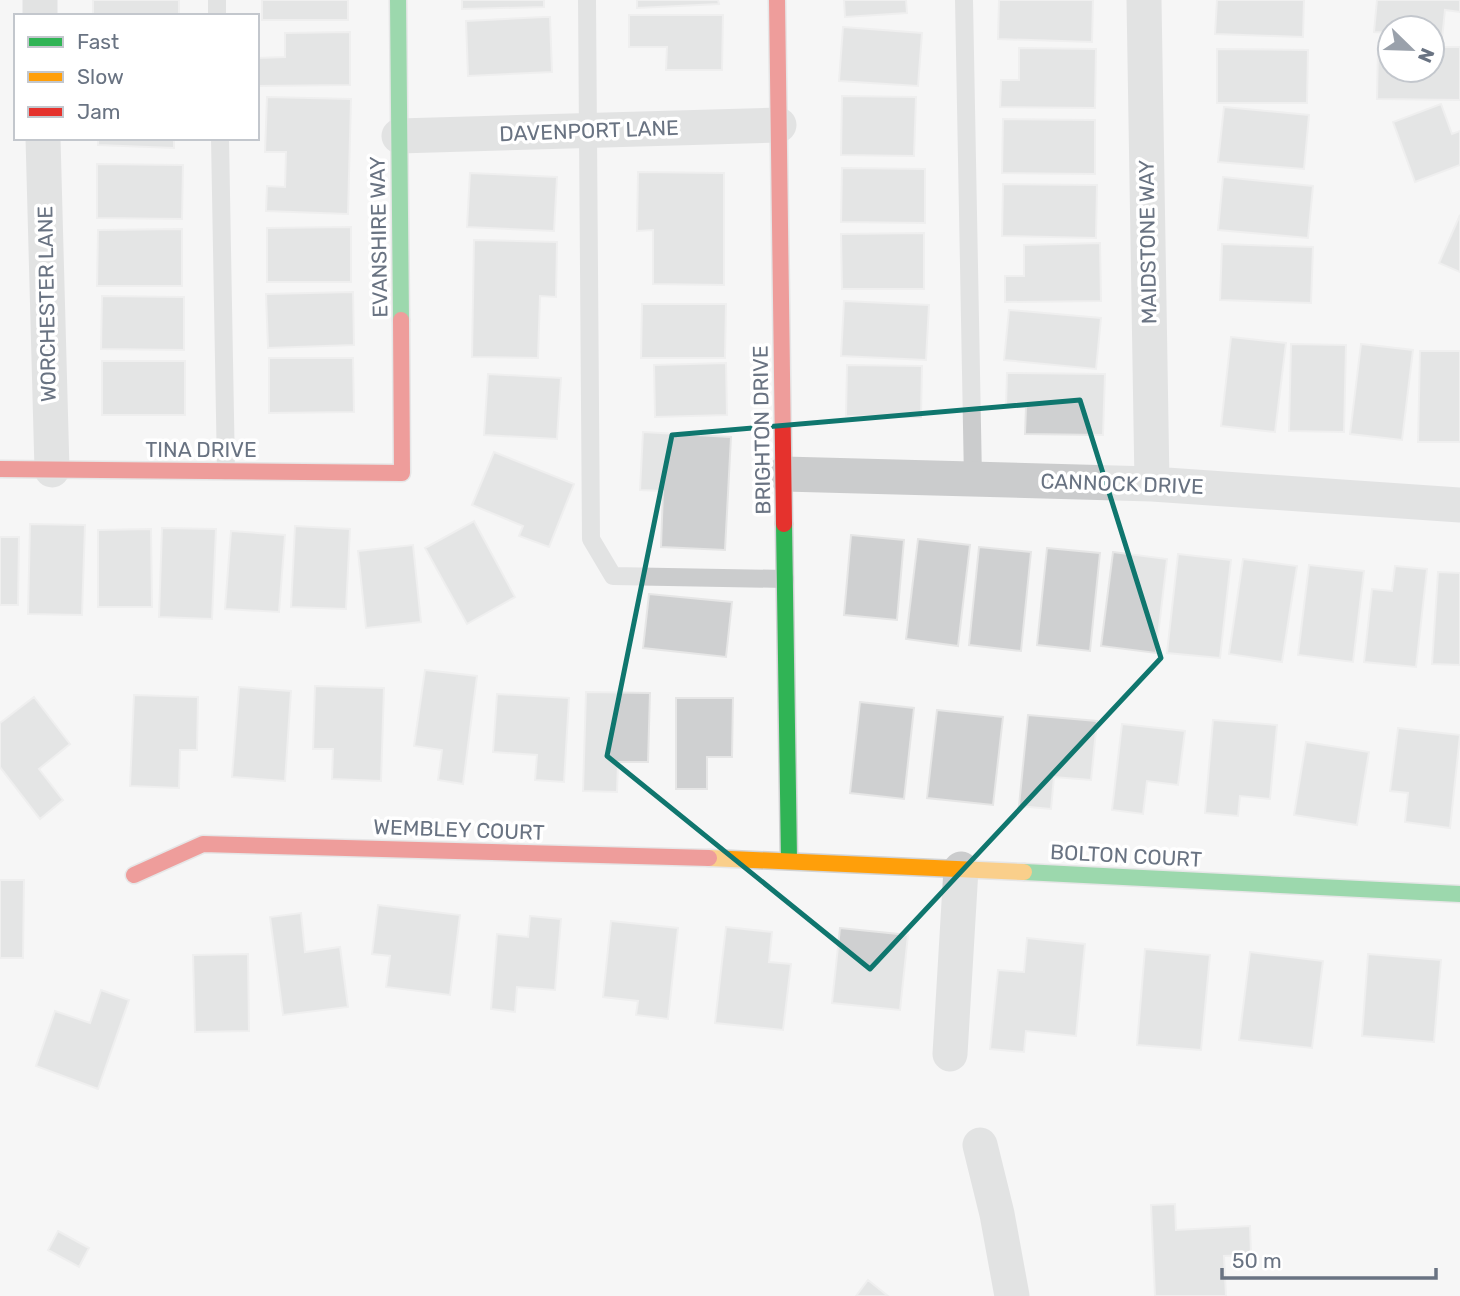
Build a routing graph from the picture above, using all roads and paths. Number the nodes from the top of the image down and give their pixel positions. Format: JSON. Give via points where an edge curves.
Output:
{"nodes":[{"id":1,"x":398,"y":0,"type":"edge"},
{"id":2,"x":587,"y":0,"type":"edge"},
{"id":3,"x":777,"y":0,"type":"edge"},
{"id":4,"x":964,"y":0,"type":"edge"},
{"id":5,"x":1144,"y":0,"type":"edge"},
{"id":6,"x":779,"y":125,"type":"junction"},
{"id":7,"x":589,"y":131,"type":"junction"},
{"id":8,"x":399,"y":136,"type":"junction"},
{"id":9,"x":43,"y":140,"type":"edge"},
{"id":10,"x":220,"y":140,"type":"edge"},
{"id":11,"x":0,"y":469,"type":"edge"},
{"id":12,"x":52,"y":470,"type":"junction"},
{"id":13,"x":226,"y":471,"type":"junction"},
{"id":14,"x":402,"y":473,"type":"joint"},
{"id":15,"x":783,"y":474,"type":"junction"},
{"id":16,"x":972,"y":479,"type":"junction"},
{"id":17,"x":1152,"y":484,"type":"junction"},
{"id":18,"x":1460,"y":505,"type":"edge"},
{"id":19,"x":785,"y":579,"type":"junction"},
{"id":20,"x":789,"y":860,"type":"junction"},
{"id":21,"x":961,"y":869,"type":"junction"},
{"id":22,"x":134,"y":876,"type":"dead end"},
{"id":23,"x":1460,"y":894,"type":"edge"},
{"id":24,"x":950,"y":1054,"type":"dead end"},
{"id":25,"x":980,"y":1145,"type":"dead end"},
{"id":26,"x":1013,"y":1296,"type":"edge"}],
"edges":[{"from":1,"to":8,"type":"street","name":"EVANSHIRE WAY"},
{"from":2,"to":7,"type":"lane"},
{"from":3,"to":6,"type":"street","name":"BRIGHTON DRIVE"},
{"from":4,"to":16,"type":"lane"},
{"from":5,"to":17,"type":"street","name":"MAIDSTONE WAY"},
{"from":6,"to":7,"type":"street","name":"DAVENPORT LANE"},
{"from":6,"to":15,"type":"street","name":"BRIGHTON DRIVE"},
{"from":7,"to":8,"type":"street","name":"DAVENPORT LANE"},
{"from":7,"to":19,"type":"lane","via":[[592,539],[613,576]]},
{"from":8,"to":14,"type":"street","name":"EVANSHIRE WAY"},
{"from":9,"to":12,"type":"street","name":"WORCHESTER LANE"},
{"from":10,"to":13,"type":"lane"},
{"from":11,"to":12,"type":"street","name":"TINA DRIVE"},
{"from":12,"to":13,"type":"street","name":"TINA DRIVE"},
{"from":13,"to":14,"type":"street","name":"TINA DRIVE"},
{"from":15,"to":16,"type":"street","name":"CANNOCK DRIVE"},
{"from":15,"to":19,"type":"street","name":"BRIGHTON DRIVE"},
{"from":16,"to":17,"type":"street","name":"CANNOCK DRIVE"},
{"from":17,"to":18,"type":"street","name":"CANNOCK DRIVE"},
{"from":19,"to":20,"type":"street","name":"BRIGHTON DRIVE"},
{"from":20,"to":21,"type":"street","name":"BOLTON COURT"},
{"from":20,"to":22,"type":"street","name":"WEMBLEY COURT","via":[[203,844]]},
{"from":21,"to":23,"type":"street","name":"BOLTON COURT"},
{"from":21,"to":24,"type":"street"},
{"from":25,"to":26,"type":"street"}]}
